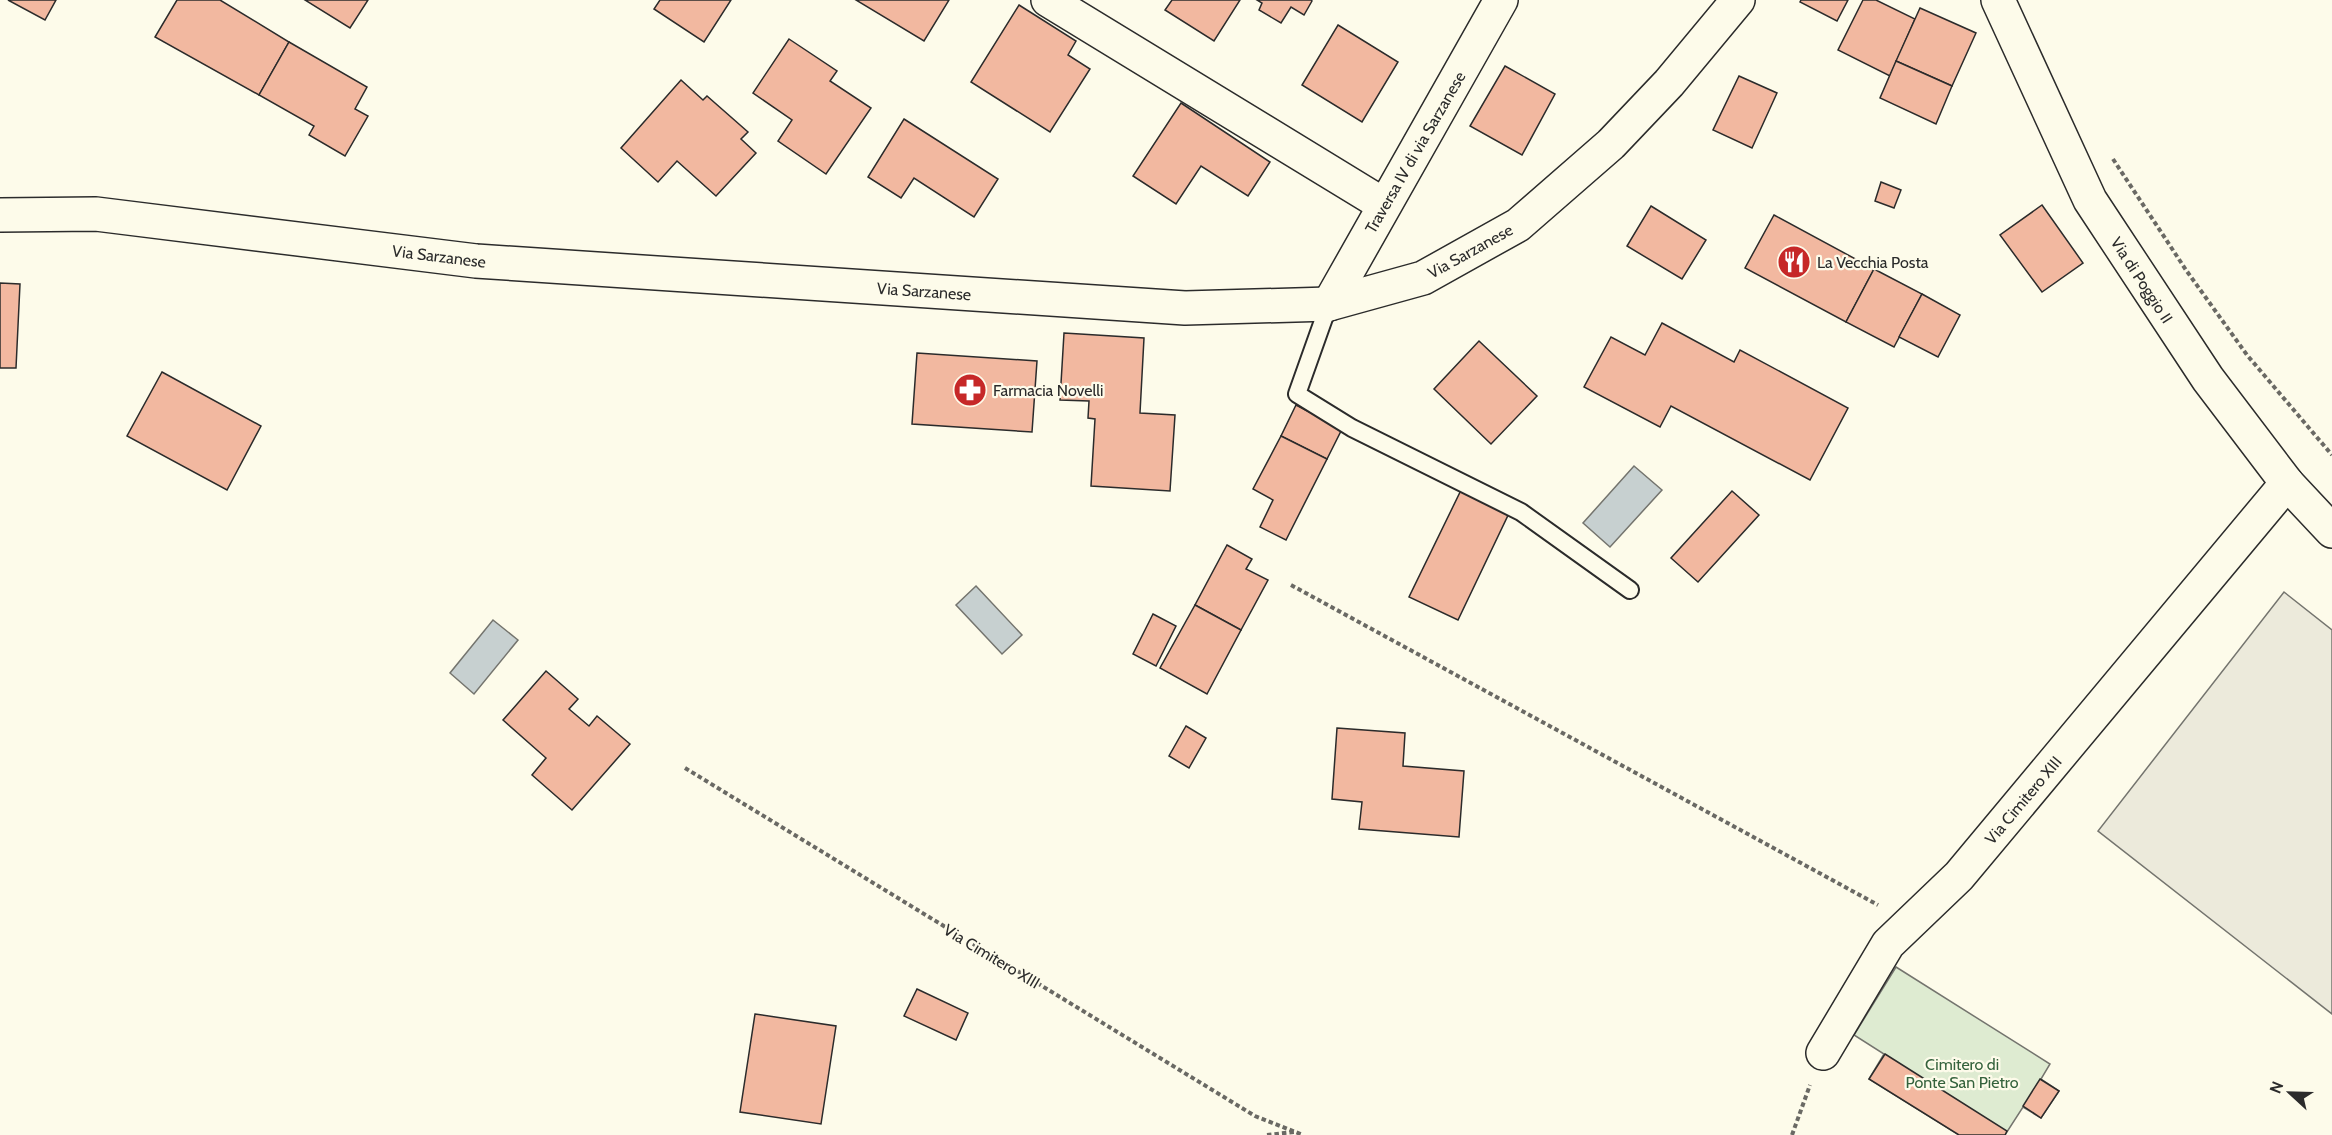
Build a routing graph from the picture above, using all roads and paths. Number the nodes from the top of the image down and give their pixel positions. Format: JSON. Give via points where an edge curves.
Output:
{"nodes":[{"id":1,"x":1048,"y":0,"type":"edge"},
{"id":2,"x":1501,"y":0,"type":"edge"},
{"id":3,"x":1738,"y":0,"type":"edge"},
{"id":4,"x":1998,"y":0,"type":"edge"},
{"id":5,"x":2111,"y":155,"type":"dead end"},
{"id":6,"x":1384,"y":205,"type":"junction"},
{"id":7,"x":0,"y":214,"type":"edge"},
{"id":8,"x":1329,"y":304,"type":"junction"},
{"id":9,"x":2332,"y":455,"type":"edge"},
{"id":10,"x":2287,"y":483,"type":"junction"},
{"id":11,"x":2332,"y":531,"type":"edge"},
{"id":12,"x":1291,"y":585,"type":"dead end"},
{"id":13,"x":1630,"y":590,"type":"dead end"},
{"id":14,"x":685,"y":768,"type":"dead end"},
{"id":15,"x":1911,"y":922,"type":"junction"},
{"id":16,"x":1823,"y":1053,"type":"joint"},
{"id":17,"x":1295,"y":1132,"type":"junction"},
{"id":18,"x":1268,"y":1135,"type":"edge"},
{"id":19,"x":1303,"y":1135,"type":"edge"},
{"id":20,"x":1792,"y":1135,"type":"edge"}],
"edges":[{"from":1,"to":6,"type":"main road"},
{"from":2,"to":6,"type":"main road","name":"Traversa IV di via Sarzanese"},
{"from":3,"to":8,"type":"main road","name":"Via Sarzanese","via":[[1669,83],[1611,144],[1518,225],[1423,278]]},
{"from":4,"to":10,"type":"main road","name":"Via di Poggio II","via":[[2090,200],[2208,379]]},
{"from":5,"to":9,"type":"path","via":[[2247,355]]},
{"from":6,"to":8,"type":"main road","name":"Traversa IV di via Sarzanese"},
{"from":7,"to":8,"type":"main road","name":"Via Sarzanese","via":[[96,214],[512,264],[1185,308]]},
{"from":8,"to":13,"type":"lane","via":[[1297,394],[1352,428],[1521,512]]},
{"from":10,"to":11,"type":"main road","name":"Via di Poggio II"},
{"from":10,"to":15,"type":"main road","name":"Via Cimitero XIII","via":[[1959,876]]},
{"from":12,"to":15,"type":"path"},
{"from":14,"to":17,"type":"path","name":"Via Cimitero XIII","via":[[1255,1116]]},
{"from":15,"to":16,"type":"main road","name":"Via Cimitero XIII","via":[[1888,944]]},
{"from":16,"to":20,"type":"path"},
{"from":17,"to":18,"type":"path"},
{"from":17,"to":19,"type":"path","name":"Via Cimitero XIII"}]}
